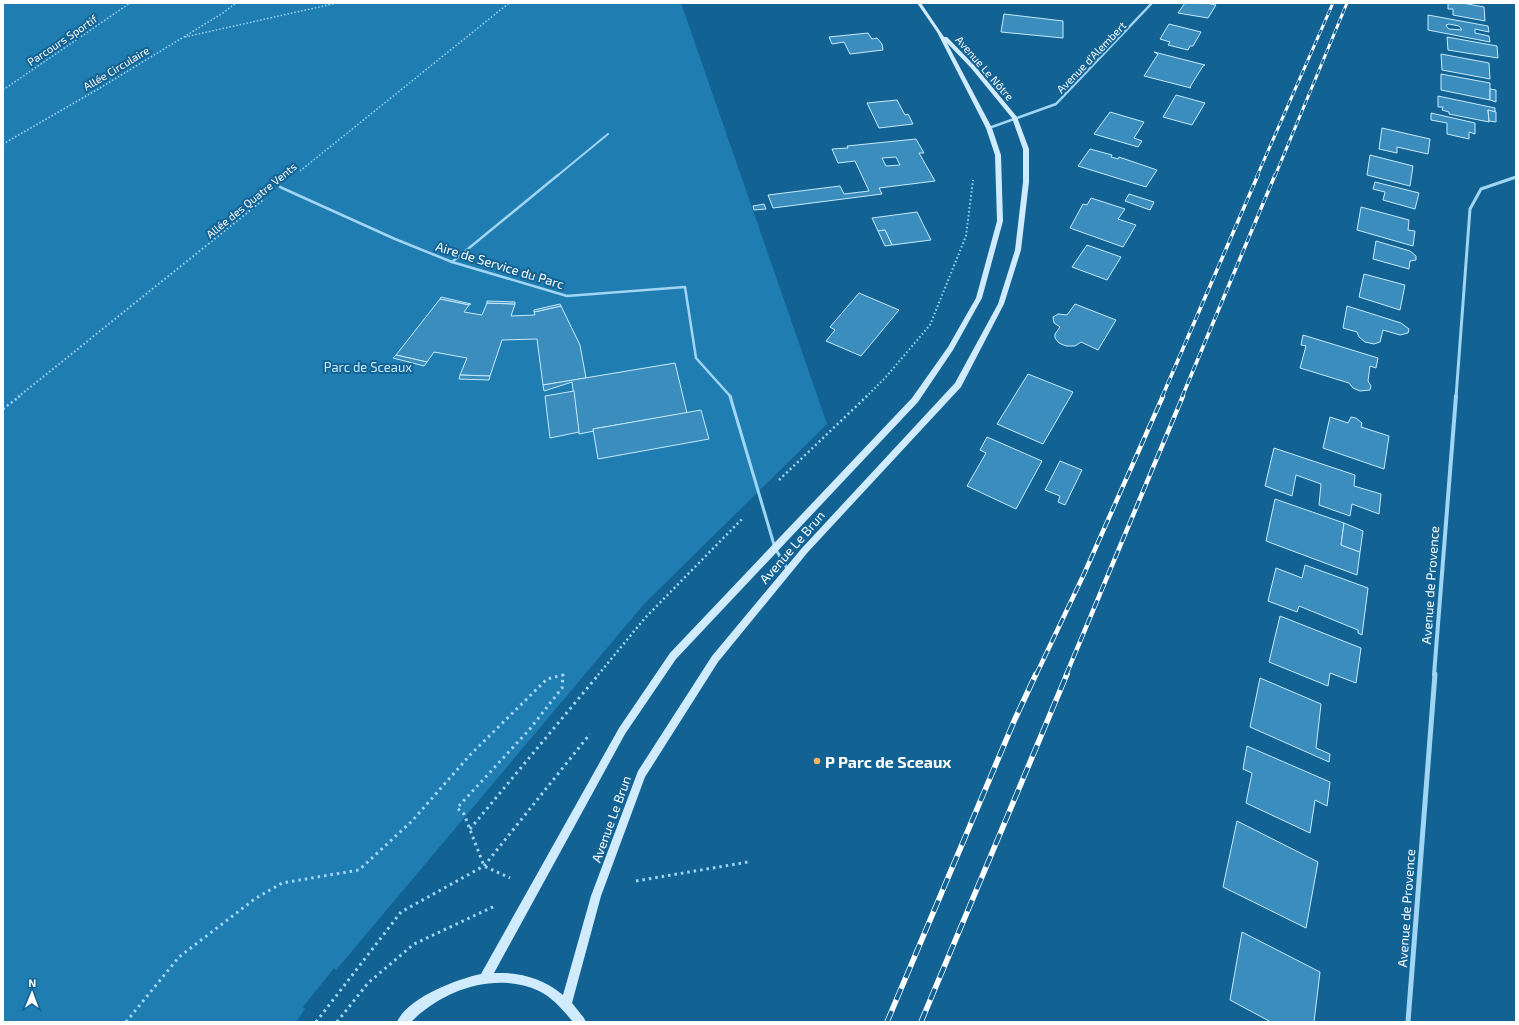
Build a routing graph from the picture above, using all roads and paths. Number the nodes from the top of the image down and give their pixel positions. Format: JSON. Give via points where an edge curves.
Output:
{"nodes":[{"id":1,"x":130,"y":3,"type":"edge"},
{"id":2,"x":236,"y":3,"type":"edge"},
{"id":3,"x":337,"y":3,"type":"edge"},
{"id":4,"x":509,"y":3,"type":"edge"},
{"id":5,"x":919,"y":3,"type":"edge"},
{"id":6,"x":1152,"y":3,"type":"edge"},
{"id":7,"x":939,"y":32,"type":"junction"},
{"id":8,"x":182,"y":38,"type":"junction"},
{"id":9,"x":3,"y":90,"type":"edge"},
{"id":10,"x":1015,"y":118,"type":"junction"},
{"id":11,"x":989,"y":128,"type":"junction"},
{"id":12,"x":608,"y":134,"type":"dead end"},
{"id":13,"x":3,"y":144,"type":"edge"},
{"id":14,"x":1516,"y":177,"type":"edge"},
{"id":15,"x":280,"y":187,"type":"junction"},
{"id":16,"x":452,"y":262,"type":"junction"},
{"id":17,"x":3,"y":409,"type":"edge"},
{"id":18,"x":775,"y":548,"type":"junction"},
{"id":19,"x":788,"y":570,"type":"junction"},
{"id":20,"x":592,"y":732,"type":"dead end"},
{"id":21,"x":748,"y":862,"type":"dead end"},
{"id":22,"x":484,"y":866,"type":"junction"},
{"id":23,"x":512,"y":879,"type":"dead end"},
{"id":24,"x":636,"y":881,"type":"dead end"},
{"id":25,"x":499,"y":904,"type":"dead end"},
{"id":26,"x":485,"y":977,"type":"junction"},
{"id":27,"x":566,"y":1004,"type":"junction"},
{"id":28,"x":126,"y":1022,"type":"edge"},
{"id":29,"x":316,"y":1022,"type":"edge"},
{"id":30,"x":337,"y":1022,"type":"edge"},
{"id":31,"x":403,"y":1022,"type":"edge"},
{"id":32,"x":580,"y":1022,"type":"edge"},
{"id":33,"x":1408,"y":1022,"type":"edge"}],
"edges":[{"from":1,"to":9,"type":"path","name":"Parcours Sportif"},
{"from":2,"to":8,"type":"path","name":"Allée Circulaire"},
{"from":3,"to":8,"type":"path"},
{"from":4,"to":15,"type":"path","name":"Allée des Quatre Vents"},
{"from":5,"to":7,"type":"main road","name":"Avenue Le Nôtre"},
{"from":6,"to":10,"type":"street","name":"Avenue d'Alembert","via":[[1056,104]]},
{"from":7,"to":10,"type":"main road","name":"Avenue Le Nôtre","via":[[973,67]]},
{"from":7,"to":11,"type":"main road","name":"Avenue Le Nôtre"},
{"from":8,"to":13,"type":"path","name":"Allée Circulaire"},
{"from":10,"to":11,"type":"street","name":"Avenue d'Alembert"},
{"from":10,"to":19,"type":"main road","name":"Avenue Le Brun","via":[[1026,149],[1026,182],[1018,250],[1001,304],[958,384]]},
{"from":11,"to":18,"type":"main road","name":"Avenue Le Brun","via":[[998,155],[1000,221],[979,298],[950,348],[915,400]]},
{"from":12,"to":16,"type":"lane"},
{"from":14,"to":33,"type":"street","name":"Avenue de Provence","via":[[1481,188],[1470,209]]},
{"from":15,"to":16,"type":"lane","name":"Aire de Service du Parc"},
{"from":15,"to":17,"type":"path","name":"Allée des Quatre Vents"},
{"from":16,"to":18,"type":"lane","name":"Aire de Service du Parc","via":[[567,296],[685,287],[696,358],[732,398]]},
{"from":18,"to":19,"type":"lane","name":"Aire de Service du Parc"},
{"from":18,"to":26,"type":"main road","name":"Avenue Le Brun","via":[[673,656],[622,732]]},
{"from":19,"to":27,"type":"main road","name":"Avenue Le Brun","via":[[715,660],[641,774],[596,896]]},
{"from":20,"to":22,"type":"path"},
{"from":21,"to":24,"type":"path"},
{"from":22,"to":23,"type":"path"},
{"from":22,"to":28,"type":"path","via":[[464,814],[457,808],[529,730],[562,688],[563,675],[547,679],[470,755],[412,821],[359,870],[282,883],[256,898],[179,957]]},
{"from":22,"to":29,"type":"path","via":[[401,912]]},
{"from":25,"to":30,"type":"path","via":[[414,944],[368,983]]},
{"from":26,"to":27,"type":"main road","via":[[515,978],[542,987]]},
{"from":26,"to":31,"type":"main road","via":[[446,990],[409,1014]]},
{"from":27,"to":32,"type":"main road"}]}
